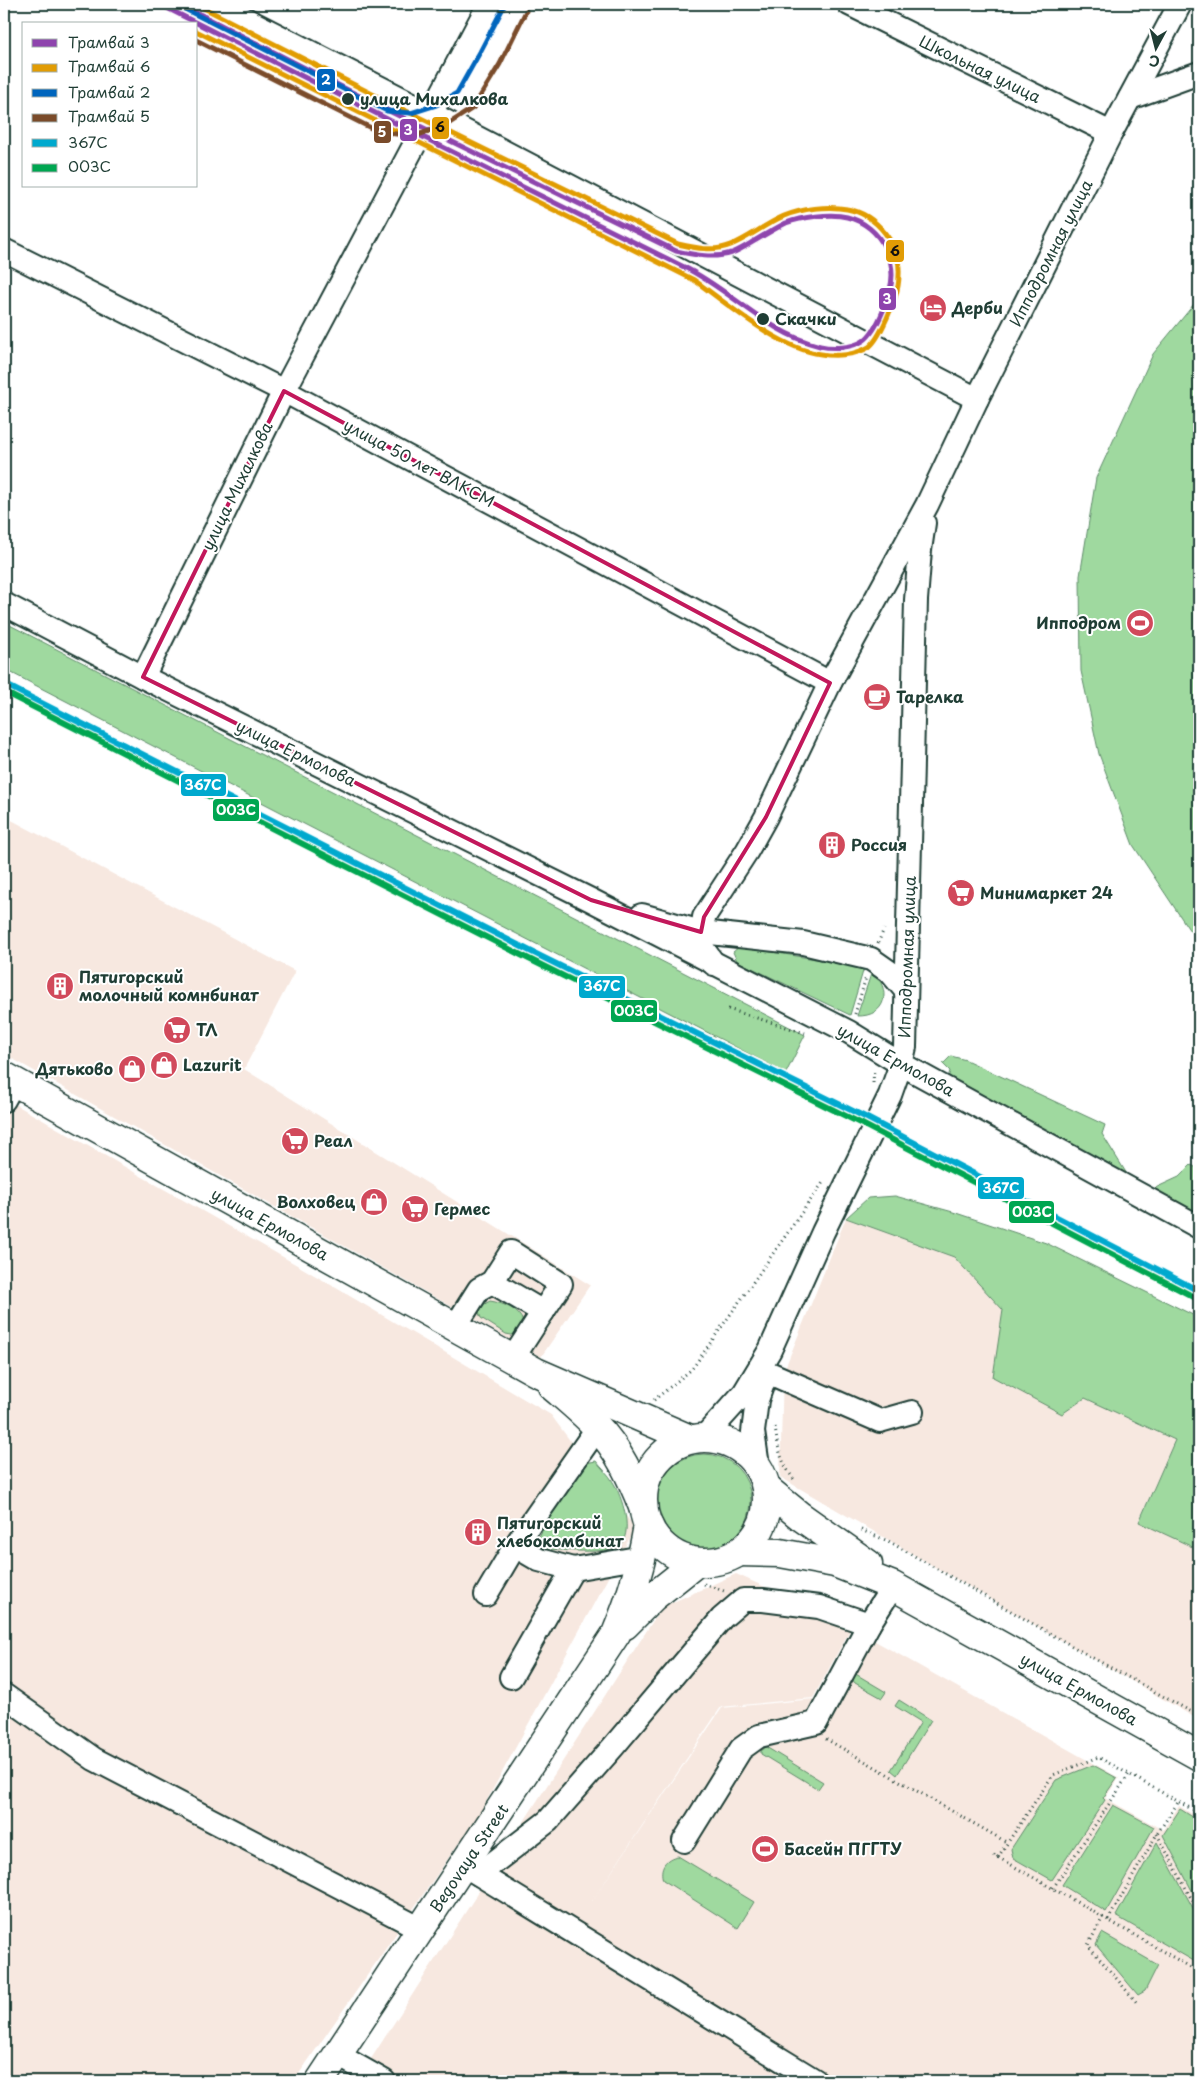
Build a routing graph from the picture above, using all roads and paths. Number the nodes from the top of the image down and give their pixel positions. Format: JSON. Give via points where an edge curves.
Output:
{"nodes":[{"id":1,"x":216,"y":4,"type":"edge"},
{"id":2,"x":490,"y":4,"type":"edge"},
{"id":3,"x":849,"y":4,"type":"edge"},
{"id":4,"x":1180,"y":4,"type":"edge"},
{"id":5,"x":1199,"y":73,"type":"edge"},
{"id":6,"x":1130,"y":98,"type":"junction"},
{"id":7,"x":432,"y":114,"type":"junction"},
{"id":8,"x":1111,"y":133,"type":"junction"},
{"id":9,"x":4,"y":250,"type":"edge"},
{"id":10,"x":284,"y":392,"type":"junction"},
{"id":11,"x":977,"y":399,"type":"junction"},
{"id":12,"x":927,"y":505,"type":"junction"},
{"id":13,"x":4,"y":604,"type":"edge"},
{"id":14,"x":143,"y":677,"type":"junction"},
{"id":15,"x":830,"y":684,"type":"junction"},
{"id":16,"x":590,"y":900,"type":"junction"},
{"id":17,"x":884,"y":929,"type":"dead end"},
{"id":18,"x":701,"y":932,"type":"junction"},
{"id":19,"x":871,"y":958,"type":"junction"},
{"id":20,"x":714,"y":964,"type":"junction"},
{"id":21,"x":906,"y":991,"type":"junction"},
{"id":22,"x":728,"y":1009,"type":"dead end"},
{"id":23,"x":849,"y":1032,"type":"junction"},
{"id":24,"x":809,"y":1034,"type":"dead end"},
{"id":25,"x":871,"y":1062,"type":"dead end"},
{"id":26,"x":901,"y":1064,"type":"junction"},
{"id":27,"x":872,"y":1085,"type":"dead end"},
{"id":28,"x":7,"y":1086,"type":"edge"},
{"id":29,"x":830,"y":1173,"type":"dead end"},
{"id":30,"x":1199,"y":1227,"type":"edge"},
{"id":31,"x":492,"y":1282,"type":"junction"},
{"id":32,"x":543,"y":1312,"type":"junction"},
{"id":33,"x":455,"y":1327,"type":"junction"},
{"id":34,"x":770,"y":1350,"type":"junction"},
{"id":35,"x":513,"y":1358,"type":"junction"},
{"id":36,"x":536,"y":1372,"type":"junction"},
{"id":37,"x":767,"y":1372,"type":"junction"},
{"id":38,"x":912,"y":1412,"type":"dead end"},
{"id":39,"x":637,"y":1415,"type":"junction"},
{"id":40,"x":774,"y":1425,"type":"dead end"},
{"id":41,"x":598,"y":1427,"type":"junction"},
{"id":42,"x":697,"y":1437,"type":"junction"},
{"id":43,"x":763,"y":1477,"type":"junction"},
{"id":44,"x":796,"y":1483,"type":"dead end"},
{"id":45,"x":645,"y":1516,"type":"junction"},
{"id":46,"x":855,"y":1528,"type":"dead end"},
{"id":47,"x":515,"y":1546,"type":"junction"},
{"id":48,"x":740,"y":1552,"type":"junction"},
{"id":49,"x":643,"y":1557,"type":"junction"},
{"id":50,"x":697,"y":1562,"type":"junction"},
{"id":51,"x":573,"y":1569,"type":"junction"},
{"id":52,"x":894,"y":1586,"type":"junction"},
{"id":53,"x":486,"y":1595,"type":"dead end"},
{"id":54,"x":958,"y":1622,"type":"junction"},
{"id":55,"x":869,"y":1624,"type":"junction"},
{"id":56,"x":616,"y":1634,"type":"junction"},
{"id":57,"x":510,"y":1677,"type":"dead end"},
{"id":58,"x":4,"y":1695,"type":"edge"},
{"id":59,"x":1199,"y":1716,"type":"edge"},
{"id":60,"x":804,"y":1727,"type":"junction"},
{"id":61,"x":1199,"y":1756,"type":"edge"},
{"id":62,"x":1129,"y":1774,"type":"junction"},
{"id":63,"x":1179,"y":1801,"type":"junction"},
{"id":64,"x":1199,"y":1813,"type":"edge"},
{"id":65,"x":1157,"y":1834,"type":"junction"},
{"id":66,"x":684,"y":1841,"type":"dead end"},
{"id":67,"x":1008,"y":1843,"type":"junction"},
{"id":68,"x":994,"y":1855,"type":"dead end"},
{"id":69,"x":998,"y":1858,"type":"junction"},
{"id":70,"x":472,"y":1870,"type":"junction"},
{"id":71,"x":1053,"y":1888,"type":"junction"},
{"id":72,"x":1199,"y":1913,"type":"edge"},
{"id":73,"x":1103,"y":1917,"type":"junction"},
{"id":74,"x":1108,"y":1920,"type":"junction"},
{"id":75,"x":421,"y":1929,"type":"junction"},
{"id":76,"x":1199,"y":1972,"type":"edge"},
{"id":77,"x":1138,"y":2004,"type":"dead end"},
{"id":78,"x":338,"y":2055,"type":"junction"},
{"id":79,"x":320,"y":2081,"type":"edge"},
{"id":80,"x":384,"y":2081,"type":"edge"},
{"id":81,"x":816,"y":2081,"type":"edge"}],
"edges":[{"from":1,"to":7,"type":"street"},
{"from":2,"to":7,"type":"street","name":"улица Михалкова"},
{"from":3,"to":8,"type":"street","name":"Школьная улица"},
{"from":4,"to":6,"type":"street","name":"Ипподромная улица"},
{"from":5,"to":6,"type":"street"},
{"from":6,"to":8,"type":"street","name":"Ипподромная улица"},
{"from":7,"to":10,"type":"street","name":"улица Михалкова"},
{"from":7,"to":11,"type":"street"},
{"from":8,"to":11,"type":"street","name":"Ипподромная улица"},
{"from":9,"to":10,"type":"street","name":"улица 50 лет ВЛКСМ"},
{"from":10,"to":14,"type":"street","name":"улица Михалкова"},
{"from":10,"to":15,"type":"street","name":"улица 50 лет ВЛКСМ"},
{"from":11,"to":12,"type":"street","name":"Ипподромная улица"},
{"from":12,"to":15,"type":"street","name":"Ипподромная улица"},
{"from":12,"to":21,"type":"street","name":"Ипподромная улица","via":[[916,600]]},
{"from":13,"to":14,"type":"street","name":"улица Ермолова"},
{"from":14,"to":16,"type":"street","name":"улица Ермолова"},
{"from":15,"to":18,"type":"street","name":"Ипподромная улица","via":[[766,817],[704,917]]},
{"from":16,"to":18,"type":"street","name":"улица Ермолова"},
{"from":16,"to":20,"type":"street","name":"улица Ермолова"},
{"from":17,"to":19,"type":"path"},
{"from":18,"to":19,"type":"street","name":"улица Ермолова","via":[[803,943]]},
{"from":18,"to":20,"type":"street","via":[[704,950]]},
{"from":19,"to":21,"type":"street","name":"улица Ермолова","via":[[891,973]]},
{"from":19,"to":23,"type":"path"},
{"from":20,"to":23,"type":"street","name":"улица Ермолова"},
{"from":21,"to":26,"type":"street","name":"Ипподромная улица","via":[[905,1047]]},
{"from":22,"to":24,"type":"path"},
{"from":23,"to":26,"type":"street","name":"улица Ермолова"},
{"from":25,"to":27,"type":"path","via":[[875,1066]]},
{"from":26,"to":30,"type":"street","name":"улица Ермолова"},
{"from":26,"to":34,"type":"street","name":"Ипподромная улица","via":[[890,1095]]},
{"from":28,"to":33,"type":"main road","name":"улица Ермолова"},
{"from":29,"to":39,"type":"path","via":[[692,1369]]},
{"from":31,"to":32,"type":"street"},
{"from":31,"to":32,"type":"street","via":[[511,1252],[561,1284]]},
{"from":31,"to":33,"type":"street","via":[[479,1289]]},
{"from":32,"to":35,"type":"street"},
{"from":33,"to":35,"type":"main road","name":"улица Ермолова"},
{"from":34,"to":37,"type":"street","name":"Ипподромная улица"},
{"from":34,"to":42,"type":"street","name":"Ипподромная улица","via":[[744,1393]]},
{"from":35,"to":36,"type":"main road","name":"улица Ермолова"},
{"from":36,"to":39,"type":"main road","name":"улица Ермолова"},
{"from":36,"to":41,"type":"main road","name":"улица Ермолова"},
{"from":37,"to":38,"type":"street","via":[[880,1421]]},
{"from":37,"to":43,"type":"street","name":"Ипподромная улица","via":[[757,1400],[753,1432]]},
{"from":39,"to":42,"type":"main road","name":"улица Ермолова"},
{"from":40,"to":44,"type":"path","via":[[784,1468]]},
{"from":41,"to":45,"type":"main road","name":"улица Ермолова","via":[[631,1477]]},
{"from":41,"to":47,"type":"street"},
{"from":42,"to":43,"type":"main road","name":"улица Ермолова","via":[[731,1443],[746,1452]]},
{"from":42,"to":45,"type":"main road","via":[[662,1454],[650,1470],[644,1488]]},
{"from":43,"to":48,"type":"main road","name":"улица Ермолова","via":[[768,1507],[763,1525]]},
{"from":43,"to":54,"type":"main road","name":"улица Ермолова","via":[[851,1553]]},
{"from":45,"to":49,"type":"main road","name":"Begovaya Street"},
{"from":45,"to":50,"type":"main road","name":"улица Ермолова","via":[[656,1539],[668,1550]]},
{"from":46,"to":59,"type":"path","via":[[888,1541]]},
{"from":47,"to":51,"type":"street","via":[[539,1560]]},
{"from":47,"to":53,"type":"street"},
{"from":48,"to":50,"type":"main road","name":"улица Ермолова","via":[[719,1560]]},
{"from":48,"to":52,"type":"main road","name":"улица Ермолова","via":[[780,1553],[835,1562]]},
{"from":49,"to":51,"type":"street"},
{"from":49,"to":56,"type":"main road","name":"Begovaya Street","via":[[632,1596]]},
{"from":50,"to":56,"type":"main road","name":"Begovaya Street","via":[[653,1597]]},
{"from":51,"to":57,"type":"street"},
{"from":52,"to":54,"type":"main road","name":"улица Ермолова"},
{"from":52,"to":55,"type":"street"},
{"from":54,"to":61,"type":"main road","name":"улица Ермолова"},
{"from":55,"to":60,"type":"street","via":[[816,1723]]},
{"from":55,"to":70,"type":"street","via":[[819,1607],[743,1600],[709,1632],[548,1821]]},
{"from":56,"to":70,"type":"main road","name":"Begovaya Street"},
{"from":58,"to":75,"type":"street","via":[[94,1759]]},
{"from":60,"to":66,"type":"street","via":[[759,1736],[741,1749]]},
{"from":60,"to":67,"type":"path"},
{"from":62,"to":63,"type":"path"},
{"from":62,"to":67,"type":"path","via":[[1098,1757],[1053,1775]]},
{"from":62,"to":71,"type":"path"},
{"from":63,"to":64,"type":"path"},
{"from":63,"to":65,"type":"path"},
{"from":65,"to":72,"type":"path"},
{"from":65,"to":74,"type":"path"},
{"from":67,"to":69,"type":"path"},
{"from":68,"to":69,"type":"path"},
{"from":69,"to":71,"type":"path"},
{"from":70,"to":75,"type":"main road","name":"Begovaya Street"},
{"from":70,"to":81,"type":"street"},
{"from":71,"to":73,"type":"path"},
{"from":73,"to":74,"type":"path"},
{"from":73,"to":77,"type":"path","via":[[1088,1944]]},
{"from":74,"to":76,"type":"path"},
{"from":75,"to":78,"type":"main road","name":"Begovaya Street"},
{"from":78,"to":79,"type":"main road","name":"Begovaya Street"},
{"from":78,"to":80,"type":"street"}]}
